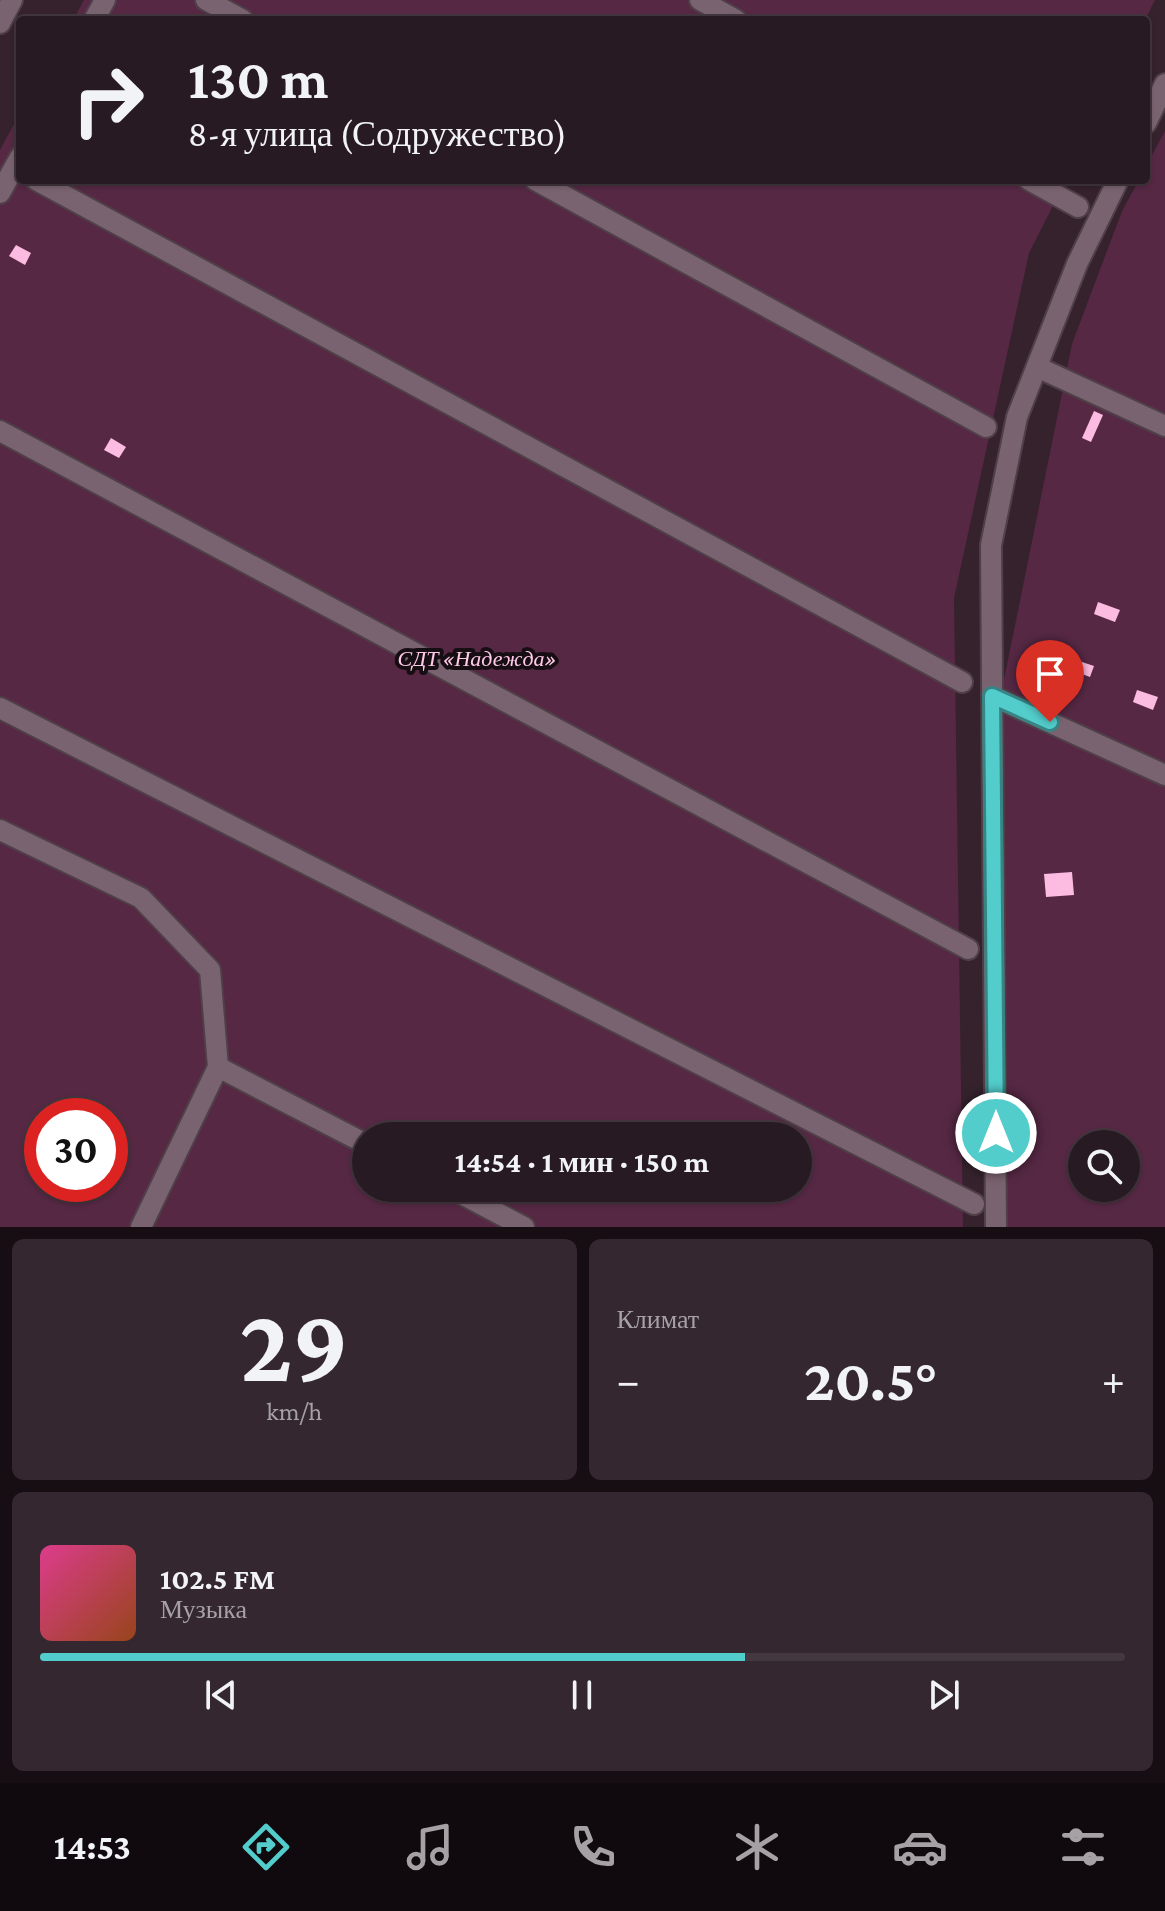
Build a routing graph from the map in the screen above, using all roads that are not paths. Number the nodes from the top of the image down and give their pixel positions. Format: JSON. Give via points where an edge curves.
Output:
{"nodes":[{"id":1,"x":12,"y":0,"type":"edge"},
{"id":2,"x":206,"y":0,"type":"edge"},
{"id":3,"x":700,"y":0,"type":"edge"},
{"id":4,"x":236,"y":16,"type":"edge"},
{"id":5,"x":729,"y":16,"type":"edge"},
{"id":6,"x":0,"y":23,"type":"edge"},
{"id":7,"x":1165,"y":84,"type":"edge"},
{"id":8,"x":1150,"y":115,"type":"edge"},
{"id":9,"x":16,"y":169,"type":"edge"},
{"id":10,"x":43,"y":184,"type":"edge"},
{"id":11,"x":542,"y":184,"type":"edge"},
{"id":12,"x":1036,"y":184,"type":"edge"},
{"id":13,"x":1116,"y":184,"type":"edge"},
{"id":14,"x":0,"y":193,"type":"edge"},
{"id":15,"x":1078,"y":207,"type":"dead end"},
{"id":16,"x":1037,"y":367,"type":"junction"},
{"id":17,"x":1165,"y":426,"type":"edge"},
{"id":18,"x":986,"y":427,"type":"dead end"},
{"id":19,"x":0,"y":431,"type":"edge"},
{"id":20,"x":962,"y":682,"type":"dead end"},
{"id":21,"x":992,"y":696,"type":"junction"},
{"id":22,"x":0,"y":708,"type":"edge"},
{"id":23,"x":1165,"y":775,"type":"edge"},
{"id":24,"x":0,"y":830,"type":"edge"},
{"id":25,"x":968,"y":949,"type":"dead end"},
{"id":26,"x":218,"y":1067,"type":"junction"},
{"id":27,"x":352,"y":1137,"type":"edge"},
{"id":28,"x":477,"y":1202,"type":"edge"},
{"id":29,"x":974,"y":1204,"type":"dead end"},
{"id":30,"x":141,"y":1227,"type":"edge"},
{"id":31,"x":524,"y":1227,"type":"edge"},
{"id":32,"x":996,"y":1227,"type":"edge"}],
"edges":[{"from":1,"to":6,"type":"street"},
{"from":2,"to":4,"type":"street"},
{"from":3,"to":5,"type":"street"},
{"from":7,"to":8,"type":"street"},
{"from":9,"to":14,"type":"street"},
{"from":10,"to":20,"type":"street"},
{"from":11,"to":18,"type":"street"},
{"from":12,"to":15,"type":"street"},
{"from":13,"to":16,"type":"street","via":[[1077,264]]},
{"from":16,"to":17,"type":"street"},
{"from":16,"to":21,"type":"street","via":[[1017,417],[991,545]]},
{"from":19,"to":25,"type":"street"},
{"from":21,"to":23,"type":"street"},
{"from":21,"to":32,"type":"street"},
{"from":22,"to":29,"type":"street"},
{"from":24,"to":26,"type":"street","via":[[141,898],[210,970]]},
{"from":26,"to":27,"type":"street"},
{"from":26,"to":30,"type":"street"},
{"from":28,"to":31,"type":"street"}]}
